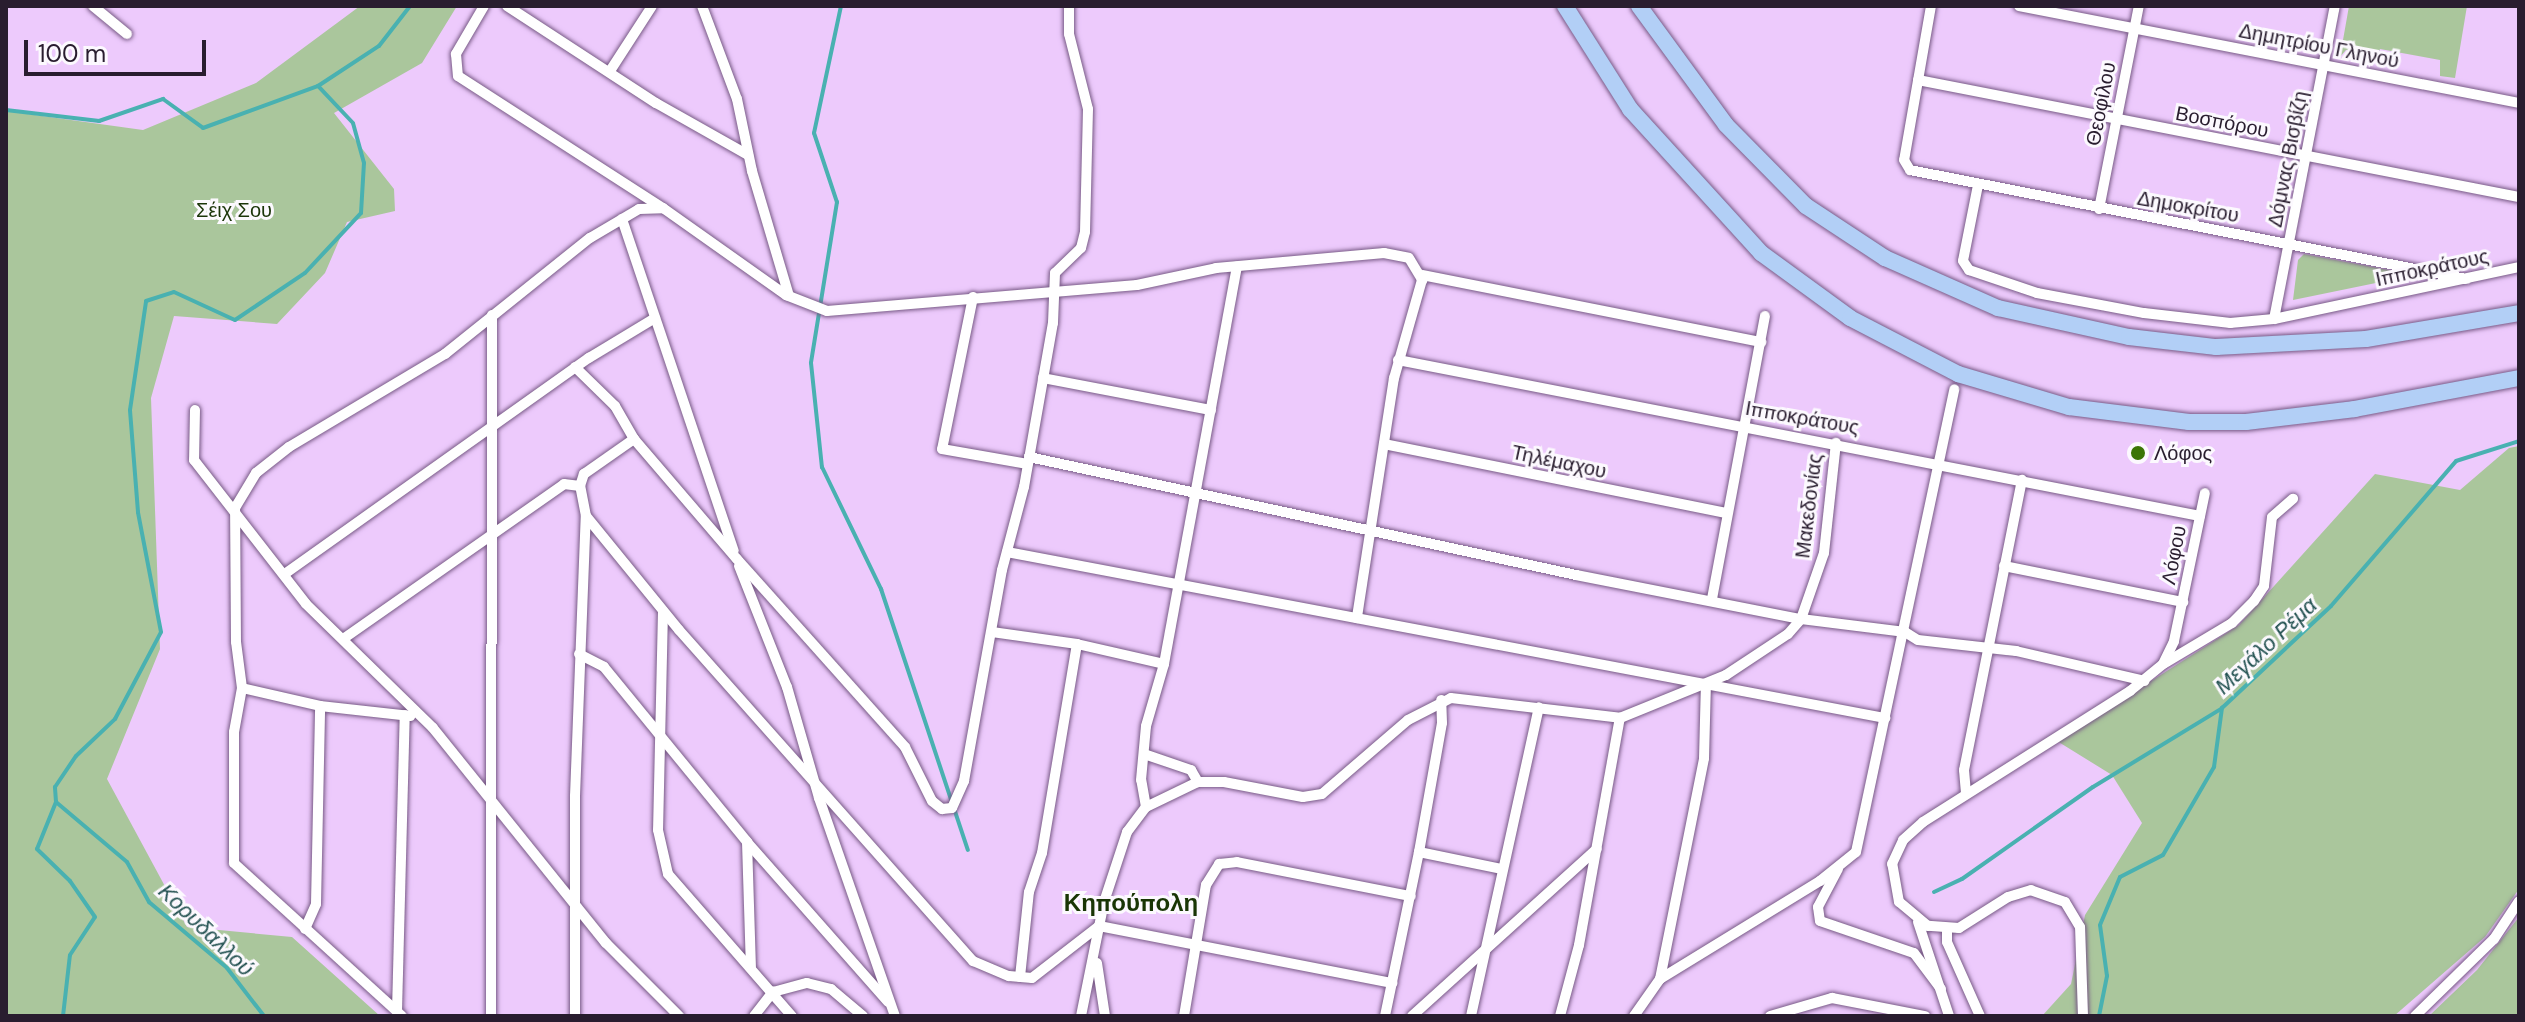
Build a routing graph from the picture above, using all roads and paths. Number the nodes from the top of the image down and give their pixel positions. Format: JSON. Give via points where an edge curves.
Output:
{"nodes":[{"id":1,"x":93,"y":6,"type":"edge"},
{"id":2,"x":484,"y":6,"type":"edge"},
{"id":3,"x":507,"y":6,"type":"edge"},
{"id":4,"x":652,"y":6,"type":"edge"},
{"id":5,"x":702,"y":6,"type":"edge"},
{"id":6,"x":1069,"y":6,"type":"edge"},
{"id":7,"x":1565,"y":6,"type":"edge"},
{"id":8,"x":1639,"y":6,"type":"edge"},
{"id":9,"x":1931,"y":6,"type":"edge"},
{"id":10,"x":2019,"y":6,"type":"edge"},
{"id":11,"x":2139,"y":6,"type":"edge"},
{"id":12,"x":2335,"y":6,"type":"edge"},
{"id":13,"x":2135,"y":28,"type":"junction"},
{"id":14,"x":127,"y":34,"type":"dead end"},
{"id":15,"x":2324,"y":66,"type":"junction"},
{"id":16,"x":610,"y":71,"type":"junction"},
{"id":17,"x":1918,"y":80,"type":"junction"},
{"id":18,"x":2519,"y":103,"type":"edge"},
{"id":19,"x":2117,"y":120,"type":"junction"},
{"id":20,"x":748,"y":155,"type":"junction"},
{"id":21,"x":2307,"y":156,"type":"junction"},
{"id":22,"x":1978,"y":185,"type":"junction"},
{"id":23,"x":2519,"y":197,"type":"edge"},
{"id":24,"x":663,"y":208,"type":"junction"},
{"id":25,"x":2099,"y":209,"type":"junction"},
{"id":26,"x":622,"y":219,"type":"junction"},
{"id":27,"x":2291,"y":244,"type":"junction"},
{"id":28,"x":1237,"y":267,"type":"junction"},
{"id":29,"x":2519,"y":267,"type":"edge"},
{"id":30,"x":1422,"y":275,"type":"junction"},
{"id":31,"x":2466,"y":279,"type":"junction"},
{"id":32,"x":1054,"y":290,"type":"junction"},
{"id":33,"x":789,"y":296,"type":"junction"},
{"id":34,"x":973,"y":297,"type":"junction"},
{"id":35,"x":2519,"y":313,"type":"edge"},
{"id":36,"x":492,"y":315,"type":"junction"},
{"id":37,"x":1765,"y":316,"type":"dead end"},
{"id":38,"x":655,"y":318,"type":"junction"},
{"id":39,"x":2274,"y":319,"type":"junction"},
{"id":40,"x":1761,"y":342,"type":"junction"},
{"id":41,"x":1398,"y":360,"type":"junction"},
{"id":42,"x":575,"y":367,"type":"junction"},
{"id":43,"x":1043,"y":378,"type":"junction"},
{"id":44,"x":2519,"y":378,"type":"edge"},
{"id":45,"x":1954,"y":389,"type":"dead end"},
{"id":46,"x":195,"y":410,"type":"dead end"},
{"id":47,"x":1211,"y":410,"type":"junction"},
{"id":48,"x":494,"y":427,"type":"junction"},
{"id":49,"x":1746,"y":427,"type":"junction"},
{"id":50,"x":634,"y":439,"type":"junction"},
{"id":51,"x":1836,"y":443,"type":"junction"},
{"id":52,"x":1384,"y":444,"type":"junction"},
{"id":53,"x":1028,"y":460,"type":"junction"},
{"id":54,"x":1939,"y":463,"type":"junction"},
{"id":55,"x":2022,"y":480,"type":"junction"},
{"id":56,"x":580,"y":486,"type":"junction"},
{"id":57,"x":1195,"y":491,"type":"junction"},
{"id":58,"x":2205,"y":493,"type":"dead end"},
{"id":59,"x":2293,"y":499,"type":"dead end"},
{"id":60,"x":235,"y":508,"type":"junction"},
{"id":61,"x":1726,"y":513,"type":"junction"},
{"id":62,"x":586,"y":516,"type":"junction"},
{"id":63,"x":2200,"y":516,"type":"junction"},
{"id":64,"x":1373,"y":534,"type":"junction"},
{"id":65,"x":494,"y":536,"type":"junction"},
{"id":66,"x":1007,"y":552,"type":"junction"},
{"id":67,"x":737,"y":559,"type":"junction"},
{"id":68,"x":2004,"y":566,"type":"junction"},
{"id":69,"x":286,"y":573,"type":"junction"},
{"id":70,"x":1177,"y":581,"type":"junction"},
{"id":71,"x":1712,"y":599,"type":"junction"},
{"id":72,"x":2183,"y":602,"type":"junction"},
{"id":73,"x":663,"y":611,"type":"junction"},
{"id":74,"x":1357,"y":618,"type":"junction"},
{"id":75,"x":1801,"y":619,"type":"junction"},
{"id":76,"x":992,"y":632,"type":"junction"},
{"id":77,"x":1905,"y":632,"type":"junction"},
{"id":78,"x":343,"y":639,"type":"junction"},
{"id":79,"x":1077,"y":644,"type":"junction"},
{"id":80,"x":1988,"y":648,"type":"junction"},
{"id":81,"x":579,"y":654,"type":"junction"},
{"id":82,"x":1164,"y":664,"type":"junction"},
{"id":83,"x":2163,"y":664,"type":"junction"},
{"id":84,"x":2145,"y":681,"type":"junction"},
{"id":85,"x":1706,"y":684,"type":"junction"},
{"id":86,"x":242,"y":688,"type":"junction"},
{"id":87,"x":1441,"y":700,"type":"junction"},
{"id":88,"x":320,"y":706,"type":"junction"},
{"id":89,"x":1539,"y":707,"type":"junction"},
{"id":90,"x":405,"y":715,"type":"junction"},
{"id":91,"x":423,"y":718,"type":"junction"},
{"id":92,"x":1620,"y":718,"type":"junction"},
{"id":93,"x":1885,"y":718,"type":"junction"},
{"id":94,"x":660,"y":731,"type":"junction"},
{"id":95,"x":1144,"y":754,"type":"junction"},
{"id":96,"x":813,"y":778,"type":"junction"},
{"id":97,"x":1198,"y":782,"type":"junction"},
{"id":98,"x":1966,"y":793,"type":"junction"},
{"id":99,"x":493,"y":803,"type":"junction"},
{"id":100,"x":1146,"y":807,"type":"junction"},
{"id":101,"x":747,"y":842,"type":"junction"},
{"id":102,"x":1597,"y":849,"type":"junction"},
{"id":103,"x":1419,"y":852,"type":"junction"},
{"id":104,"x":1839,"y":867,"type":"junction"},
{"id":105,"x":1502,"y":869,"type":"junction"},
{"id":106,"x":1411,"y":896,"type":"junction"},
{"id":107,"x":2519,"y":901,"type":"edge"},
{"id":108,"x":574,"y":905,"type":"junction"},
{"id":109,"x":1918,"y":922,"type":"junction"},
{"id":110,"x":1099,"y":926,"type":"junction"},
{"id":111,"x":305,"y":929,"type":"junction"},
{"id":112,"x":1947,"y":929,"type":"junction"},
{"id":113,"x":1198,"y":942,"type":"junction"},
{"id":114,"x":1486,"y":950,"type":"junction"},
{"id":115,"x":1095,"y":953,"type":"junction"},
{"id":116,"x":751,"y":967,"type":"junction"},
{"id":117,"x":1020,"y":977,"type":"junction"},
{"id":118,"x":1660,"y":979,"type":"junction"},
{"id":119,"x":1393,"y":983,"type":"junction"},
{"id":120,"x":1941,"y":989,"type":"junction"},
{"id":121,"x":773,"y":992,"type":"junction"},
{"id":122,"x":893,"y":1011,"type":"edge"},
{"id":123,"x":399,"y":1014,"type":"edge"},
{"id":124,"x":1945,"y":1015,"type":"edge"},
{"id":125,"x":491,"y":1016,"type":"edge"},
{"id":126,"x":575,"y":1016,"type":"edge"},
{"id":127,"x":679,"y":1016,"type":"edge"},
{"id":128,"x":754,"y":1016,"type":"edge"},
{"id":129,"x":792,"y":1016,"type":"edge"},
{"id":130,"x":863,"y":1016,"type":"edge"},
{"id":131,"x":1081,"y":1016,"type":"edge"},
{"id":132,"x":1105,"y":1016,"type":"edge"},
{"id":133,"x":1184,"y":1016,"type":"edge"},
{"id":134,"x":1385,"y":1016,"type":"edge"},
{"id":135,"x":1412,"y":1016,"type":"edge"},
{"id":136,"x":1471,"y":1016,"type":"edge"},
{"id":137,"x":1560,"y":1016,"type":"edge"},
{"id":138,"x":1634,"y":1016,"type":"edge"},
{"id":139,"x":1770,"y":1016,"type":"edge"},
{"id":140,"x":1925,"y":1016,"type":"edge"},
{"id":141,"x":1980,"y":1016,"type":"edge"},
{"id":142,"x":2083,"y":1016,"type":"edge"},
{"id":143,"x":2415,"y":1016,"type":"edge"}],
"edges":[{"from":1,"to":14,"type":"street"},
{"from":2,"to":24,"type":"street","via":[[456,54],[458,76]]},
{"from":3,"to":16,"type":"street"},
{"from":4,"to":16,"type":"street"},
{"from":5,"to":20,"type":"street","via":[[737,99]]},
{"from":6,"to":32,"type":"street","via":[[1069,34],[1088,109],[1085,232],[1081,248],[1055,273]]},
{"from":7,"to":44,"type":"highway","via":[[1630,109],[1761,253],[1850,318],[1958,374],[2069,407],[2189,422],[2246,422],[2355,409]]},
{"from":8,"to":35,"type":"highway","via":[[1726,125],[1806,206],[1885,258],[1998,308],[2129,337],[2216,347],[2366,339]]},
{"from":9,"to":17,"type":"street"},
{"from":10,"to":13,"type":"street","name":"Δημητρίου Γληνού"},
{"from":11,"to":13,"type":"street","name":"Θεοφίλου"},
{"from":12,"to":15,"type":"street","name":"Δόμνας Βισβίζη"},
{"from":13,"to":15,"type":"street","name":"Δημητρίου Γληνού"},
{"from":13,"to":19,"type":"street","name":"Θεοφίλου"},
{"from":15,"to":18,"type":"street","name":"Δημητρίου Γληνού"},
{"from":15,"to":21,"type":"street","name":"Δόμνας Βισβίζη"},
{"from":16,"to":20,"type":"street"},
{"from":17,"to":19,"type":"street","name":"Βοσπόρου"},
{"from":17,"to":22,"type":"street","name":"Δημοκρίτου","via":[[1905,166]]},
{"from":19,"to":21,"type":"street","name":"Βοσπόρου"},
{"from":19,"to":25,"type":"street","name":"Θεοφίλου"},
{"from":20,"to":33,"type":"street"},
{"from":21,"to":23,"type":"street","name":"Βοσπόρου"},
{"from":21,"to":27,"type":"street","name":"Δόμνας Βισβίζη"},
{"from":22,"to":25,"type":"street","name":"Δημοκρίτου"},
{"from":22,"to":39,"type":"street","name":"Ιπποκράτους","via":[[1963,259],[1969,270],[2037,293],[2119,309],[2216,322]]},
{"from":24,"to":26,"type":"street","via":[[639,209]]},
{"from":24,"to":33,"type":"street"},
{"from":25,"to":27,"type":"street","name":"Δημοκρίτου"},
{"from":26,"to":36,"type":"street"},
{"from":26,"to":38,"type":"street"},
{"from":27,"to":31,"type":"street","name":"Δημοκρίτου"},
{"from":27,"to":39,"type":"street","name":"Δόμνας Βισβίζη"},
{"from":28,"to":30,"type":"street","via":[[1394,253],[1409,258]]},
{"from":28,"to":32,"type":"street","via":[[1137,285]]},
{"from":28,"to":47,"type":"street"},
{"from":29,"to":31,"type":"street","name":"Ιπποκράτους"},
{"from":30,"to":40,"type":"street"},
{"from":30,"to":41,"type":"street"},
{"from":31,"to":39,"type":"street","name":"Ιπποκράτους"},
{"from":32,"to":34,"type":"street"},
{"from":32,"to":43,"type":"street"},
{"from":33,"to":34,"type":"street","via":[[827,311]]},
{"from":34,"to":53,"type":"street","via":[[942,449]]},
{"from":36,"to":48,"type":"street"},
{"from":36,"to":60,"type":"street","via":[[406,380],[271,460],[256,473]]},
{"from":37,"to":40,"type":"street"},
{"from":38,"to":42,"type":"street"},
{"from":38,"to":67,"type":"street"},
{"from":40,"to":49,"type":"street"},
{"from":41,"to":49,"type":"street","name":"Ιπποκράτους"},
{"from":41,"to":52,"type":"street"},
{"from":42,"to":48,"type":"street"},
{"from":42,"to":50,"type":"street","via":[[615,406]]},
{"from":43,"to":47,"type":"street"},
{"from":43,"to":53,"type":"street"},
{"from":45,"to":54,"type":"street"},
{"from":46,"to":60,"type":"street","via":[[194,460]]},
{"from":47,"to":57,"type":"street"},
{"from":48,"to":65,"type":"street"},
{"from":48,"to":69,"type":"street"},
{"from":49,"to":51,"type":"street","name":"Ιπποκράτους"},
{"from":49,"to":61,"type":"street"},
{"from":50,"to":56,"type":"street","via":[[588,471]]},
{"from":50,"to":67,"type":"street"},
{"from":51,"to":54,"type":"street","name":"Ιπποκράτους"},
{"from":51,"to":75,"type":"street","name":"Μακεδονίας","via":[[1824,553]]},
{"from":52,"to":61,"type":"street","name":"Τηλέμαχου"},
{"from":52,"to":64,"type":"street"},
{"from":53,"to":57,"type":"street"},
{"from":53,"to":66,"type":"street"},
{"from":54,"to":55,"type":"street","name":"Ιπποκράτους"},
{"from":54,"to":77,"type":"street"},
{"from":55,"to":63,"type":"street","name":"Ιπποκράτους"},
{"from":55,"to":68,"type":"street"},
{"from":56,"to":62,"type":"street"},
{"from":56,"to":65,"type":"street","via":[[564,484]]},
{"from":57,"to":64,"type":"street"},
{"from":57,"to":70,"type":"street"},
{"from":58,"to":63,"type":"street","name":"Λόφου"},
{"from":59,"to":83,"type":"street","via":[[2272,517],[2264,586],[2254,601],[2232,623]]},
{"from":60,"to":69,"type":"street"},
{"from":60,"to":86,"type":"street","via":[[236,642]]},
{"from":61,"to":71,"type":"street"},
{"from":62,"to":73,"type":"street"},
{"from":62,"to":81,"type":"street"},
{"from":63,"to":72,"type":"street","name":"Λόφου"},
{"from":64,"to":71,"type":"street"},
{"from":64,"to":74,"type":"street"},
{"from":65,"to":78,"type":"street"},
{"from":65,"to":99,"type":"street"},
{"from":66,"to":70,"type":"street"},
{"from":66,"to":76,"type":"street"},
{"from":67,"to":76,"type":"street","via":[[905,747],[924,790],[942,809],[959,800]]},
{"from":67,"to":96,"type":"street","via":[[787,687]]},
{"from":68,"to":72,"type":"street"},
{"from":68,"to":80,"type":"street"},
{"from":69,"to":78,"type":"street","via":[[306,604]]},
{"from":70,"to":74,"type":"street"},
{"from":70,"to":82,"type":"street"},
{"from":71,"to":75,"type":"street"},
{"from":72,"to":83,"type":"street","name":"Λόφου"},
{"from":73,"to":94,"type":"street"},
{"from":73,"to":96,"type":"street"},
{"from":74,"to":85,"type":"street"},
{"from":75,"to":77,"type":"street"},
{"from":75,"to":85,"type":"street","via":[[1766,650]]},
{"from":76,"to":79,"type":"street"},
{"from":77,"to":80,"type":"street","via":[[1918,640]]},
{"from":77,"to":93,"type":"street"},
{"from":78,"to":91,"type":"street"},
{"from":79,"to":82,"type":"street"},
{"from":79,"to":117,"type":"street","via":[[1042,853],[1029,892]]},
{"from":80,"to":84,"type":"street"},
{"from":80,"to":98,"type":"street","via":[[1964,770]]},
{"from":81,"to":94,"type":"street","via":[[604,667]]},
{"from":81,"to":108,"type":"street"},
{"from":82,"to":95,"type":"street"},
{"from":83,"to":84,"type":"street"},
{"from":84,"to":98,"type":"street"},
{"from":85,"to":92,"type":"street"},
{"from":85,"to":93,"type":"street"},
{"from":85,"to":118,"type":"street","via":[[1704,758]]},
{"from":86,"to":88,"type":"street"},
{"from":86,"to":111,"type":"street","via":[[234,732],[234,863]]},
{"from":87,"to":89,"type":"street","via":[[1469,696]]},
{"from":87,"to":97,"type":"street","via":[[1408,720],[1333,788],[1317,796]]},
{"from":87,"to":103,"type":"street","via":[[1442,723]]},
{"from":88,"to":90,"type":"street"},
{"from":88,"to":111,"type":"street","via":[[316,904]]},
{"from":89,"to":92,"type":"street"},
{"from":89,"to":105,"type":"street"},
{"from":90,"to":91,"type":"street"},
{"from":90,"to":123,"type":"street"},
{"from":91,"to":99,"type":"street"},
{"from":92,"to":102,"type":"street"},
{"from":93,"to":104,"type":"street","via":[[1860,844]]},
{"from":94,"to":101,"type":"street"},
{"from":94,"to":116,"type":"street","via":[[658,830],[668,874]]},
{"from":95,"to":97,"type":"street","via":[[1191,770]]},
{"from":95,"to":100,"type":"street","via":[[1141,791]]},
{"from":96,"to":117,"type":"street","via":[[973,961]]},
{"from":96,"to":122,"type":"street"},
{"from":97,"to":100,"type":"street"},
{"from":98,"to":109,"type":"street","via":[[1913,830],[1896,851],[1894,891]]},
{"from":99,"to":108,"type":"street"},
{"from":99,"to":125,"type":"street"},
{"from":100,"to":110,"type":"street","via":[[1127,832]]},
{"from":101,"to":116,"type":"street"},
{"from":101,"to":122,"type":"street"},
{"from":102,"to":114,"type":"street"},
{"from":102,"to":137,"type":"street"},
{"from":103,"to":105,"type":"street"},
{"from":103,"to":106,"type":"street"},
{"from":104,"to":118,"type":"street"},
{"from":104,"to":120,"type":"street","via":[[1818,907],[1820,921],[1914,953]]},
{"from":105,"to":114,"type":"street"},
{"from":106,"to":113,"type":"street","via":[[1227,862],[1209,874]]},
{"from":106,"to":119,"type":"street"},
{"from":107,"to":143,"type":"street","via":[[2494,939]]},
{"from":108,"to":126,"type":"street"},
{"from":108,"to":127,"type":"street"},
{"from":109,"to":112,"type":"street"},
{"from":109,"to":120,"type":"street"},
{"from":110,"to":113,"type":"street"},
{"from":110,"to":115,"type":"street"},
{"from":110,"to":117,"type":"street","via":[[1032,978]]},
{"from":111,"to":123,"type":"street"},
{"from":112,"to":141,"type":"street","via":[[1947,942]]},
{"from":112,"to":142,"type":"street","via":[[1968,924],[2018,893],[2042,892],[2065,902],[2080,927]]},
{"from":113,"to":119,"type":"street"},
{"from":113,"to":133,"type":"street"},
{"from":114,"to":135,"type":"street"},
{"from":114,"to":136,"type":"street"},
{"from":115,"to":131,"type":"street"},
{"from":115,"to":132,"type":"street"},
{"from":116,"to":121,"type":"street"},
{"from":118,"to":138,"type":"street"},
{"from":119,"to":134,"type":"street"},
{"from":120,"to":124,"type":"street"},
{"from":121,"to":128,"type":"street"},
{"from":121,"to":129,"type":"street"},
{"from":121,"to":130,"type":"street","via":[[798,983],[823,985]]},
{"from":139,"to":140,"type":"street","via":[[1832,998]]}]}
